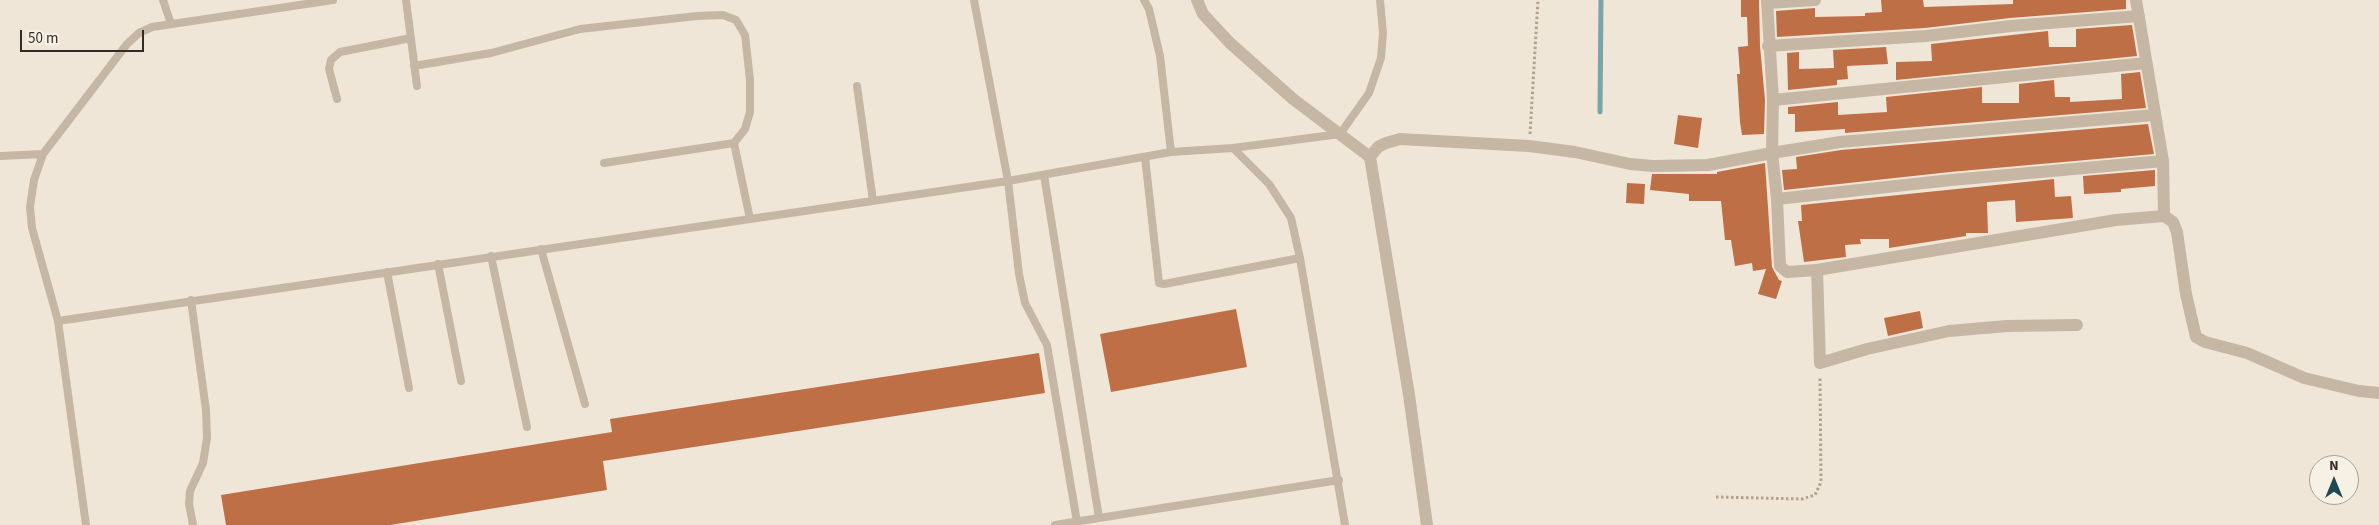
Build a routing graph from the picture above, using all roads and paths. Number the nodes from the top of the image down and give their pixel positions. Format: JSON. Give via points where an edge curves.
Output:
{"nodes":[{"id":1,"x":163,"y":0,"type":"edge"},
{"id":2,"x":333,"y":0,"type":"edge"},
{"id":3,"x":406,"y":0,"type":"edge"},
{"id":4,"x":974,"y":0,"type":"edge"},
{"id":5,"x":1144,"y":0,"type":"edge"},
{"id":6,"x":1197,"y":0,"type":"edge"},
{"id":7,"x":1380,"y":0,"type":"edge"},
{"id":8,"x":1538,"y":0,"type":"edge"},
{"id":9,"x":1815,"y":0,"type":"edge"},
{"id":10,"x":2136,"y":0,"type":"edge"},
{"id":11,"x":1767,"y":1,"type":"edge"},
{"id":12,"x":2139,"y":16,"type":"junction"},
{"id":13,"x":172,"y":24,"type":"junction"},
{"id":14,"x":411,"y":38,"type":"junction"},
{"id":15,"x":1768,"y":46,"type":"junction"},
{"id":16,"x":2146,"y":63,"type":"junction"},
{"id":17,"x":414,"y":66,"type":"junction"},
{"id":18,"x":417,"y":86,"type":"dead end"},
{"id":19,"x":857,"y":86,"type":"dead end"},
{"id":20,"x":337,"y":99,"type":"dead end"},
{"id":21,"x":1773,"y":100,"type":"junction"},
{"id":22,"x":2154,"y":115,"type":"junction"},
{"id":23,"x":1340,"y":134,"type":"junction"},
{"id":24,"x":734,"y":143,"type":"junction"},
{"id":25,"x":1529,"y":146,"type":"junction"},
{"id":26,"x":1233,"y":148,"type":"junction"},
{"id":27,"x":1171,"y":152,"type":"junction"},
{"id":28,"x":1772,"y":153,"type":"junction"},
{"id":29,"x":43,"y":154,"type":"junction"},
{"id":30,"x":0,"y":156,"type":"edge"},
{"id":31,"x":1144,"y":157,"type":"junction"},
{"id":32,"x":1370,"y":157,"type":"junction"},
{"id":33,"x":2163,"y":161,"type":"junction"},
{"id":34,"x":604,"y":164,"type":"dead end"},
{"id":35,"x":1044,"y":175,"type":"junction"},
{"id":36,"x":1008,"y":181,"type":"junction"},
{"id":37,"x":1778,"y":200,"type":"junction"},
{"id":38,"x":873,"y":201,"type":"junction"},
{"id":39,"x":2164,"y":216,"type":"junction"},
{"id":40,"x":750,"y":219,"type":"junction"},
{"id":41,"x":541,"y":249,"type":"junction"},
{"id":42,"x":492,"y":256,"type":"junction"},
{"id":43,"x":1300,"y":258,"type":"junction"},
{"id":44,"x":438,"y":264,"type":"junction"},
{"id":45,"x":1817,"y":270,"type":"junction"},
{"id":46,"x":387,"y":272,"type":"junction"},
{"id":47,"x":191,"y":300,"type":"junction"},
{"id":48,"x":58,"y":321,"type":"junction"},
{"id":49,"x":2077,"y":325,"type":"dead end"},
{"id":50,"x":1820,"y":362,"type":"junction"},
{"id":51,"x":461,"y":381,"type":"dead end"},
{"id":52,"x":409,"y":388,"type":"dead end"},
{"id":53,"x":2379,"y":393,"type":"edge"},
{"id":54,"x":584,"y":404,"type":"dead end"},
{"id":55,"x":527,"y":427,"type":"dead end"},
{"id":56,"x":1338,"y":480,"type":"junction"},
{"id":57,"x":1716,"y":497,"type":"dead end"},
{"id":58,"x":1099,"y":518,"type":"junction"},
{"id":59,"x":1076,"y":522,"type":"junction"},
{"id":60,"x":86,"y":525,"type":"edge"},
{"id":61,"x":193,"y":525,"type":"edge"},
{"id":62,"x":1055,"y":525,"type":"edge"},
{"id":63,"x":1345,"y":525,"type":"edge"},
{"id":64,"x":1427,"y":525,"type":"edge"}],
"edges":[{"from":1,"to":13,"type":"lane"},
{"from":2,"to":13,"type":"lane"},
{"from":3,"to":14,"type":"lane"},
{"from":4,"to":36,"type":"lane"},
{"from":5,"to":27,"type":"lane","via":[[1160,56]]},
{"from":6,"to":23,"type":"street","via":[[1214,28],[1293,99]]},
{"from":7,"to":23,"type":"lane","via":[[1381,58],[1369,93]]},
{"from":8,"to":25,"type":"path"},
{"from":9,"to":11,"type":"street"},
{"from":10,"to":12,"type":"street"},
{"from":11,"to":15,"type":"street"},
{"from":12,"to":15,"type":"street","via":[[1926,36]]},
{"from":12,"to":16,"type":"street"},
{"from":13,"to":29,"type":"lane","via":[[152,27],[127,44]]},
{"from":14,"to":17,"type":"lane"},
{"from":14,"to":20,"type":"lane","via":[[340,52],[330,60],[329,70]]},
{"from":15,"to":21,"type":"street"},
{"from":16,"to":21,"type":"street"},
{"from":16,"to":22,"type":"street"},
{"from":17,"to":18,"type":"lane"},
{"from":17,"to":24,"type":"lane","via":[[492,53],[580,29],[723,15],[736,20],[745,34],[750,80],[750,112],[745,129]]},
{"from":19,"to":38,"type":"lane"},
{"from":21,"to":28,"type":"street"},
{"from":22,"to":28,"type":"street","via":[[1840,142]]},
{"from":22,"to":33,"type":"street"},
{"from":23,"to":26,"type":"lane"},
{"from":23,"to":32,"type":"street"},
{"from":24,"to":34,"type":"lane"},
{"from":24,"to":40,"type":"lane"},
{"from":25,"to":28,"type":"street","via":[[1652,166],[1708,165]]},
{"from":25,"to":32,"type":"street","via":[[1400,139],[1378,147]]},
{"from":26,"to":27,"type":"lane"},
{"from":26,"to":43,"type":"lane","via":[[1269,184],[1283,204],[1291,218]]},
{"from":27,"to":31,"type":"lane"},
{"from":28,"to":37,"type":"street"},
{"from":29,"to":30,"type":"lane"},
{"from":29,"to":48,"type":"lane","via":[[34,180],[30,207],[32,228]]},
{"from":31,"to":35,"type":"lane"},
{"from":31,"to":43,"type":"lane","via":[[1159,283]]},
{"from":32,"to":64,"type":"street"},
{"from":33,"to":37,"type":"street"},
{"from":33,"to":39,"type":"street"},
{"from":35,"to":36,"type":"lane"},
{"from":35,"to":58,"type":"lane"},
{"from":36,"to":38,"type":"lane"},
{"from":36,"to":59,"type":"lane","via":[[1019,274],[1025,303],[1047,345]]},
{"from":37,"to":45,"type":"street","via":[[1780,266],[1786,272]]},
{"from":38,"to":40,"type":"lane"},
{"from":39,"to":45,"type":"street","via":[[2013,236]]},
{"from":39,"to":53,"type":"street","via":[[2173,222],[2177,232],[2196,337],[2304,378]]},
{"from":40,"to":41,"type":"lane"},
{"from":41,"to":42,"type":"lane"},
{"from":41,"to":54,"type":"lane"},
{"from":42,"to":44,"type":"lane"},
{"from":42,"to":55,"type":"lane"},
{"from":43,"to":56,"type":"lane"},
{"from":44,"to":46,"type":"lane"},
{"from":44,"to":51,"type":"lane"},
{"from":45,"to":50,"type":"street"},
{"from":46,"to":47,"type":"lane"},
{"from":46,"to":52,"type":"lane"},
{"from":47,"to":48,"type":"lane"},
{"from":47,"to":61,"type":"lane","via":[[207,438],[203,463],[190,491],[188,504]]},
{"from":48,"to":60,"type":"lane"},
{"from":49,"to":50,"type":"street","via":[[1949,331]]},
{"from":50,"to":57,"type":"path","via":[[1822,482],[1815,495],[1802,499]]},
{"from":56,"to":58,"type":"lane"},
{"from":56,"to":63,"type":"lane"},
{"from":58,"to":59,"type":"lane"},
{"from":59,"to":62,"type":"lane"}]}
